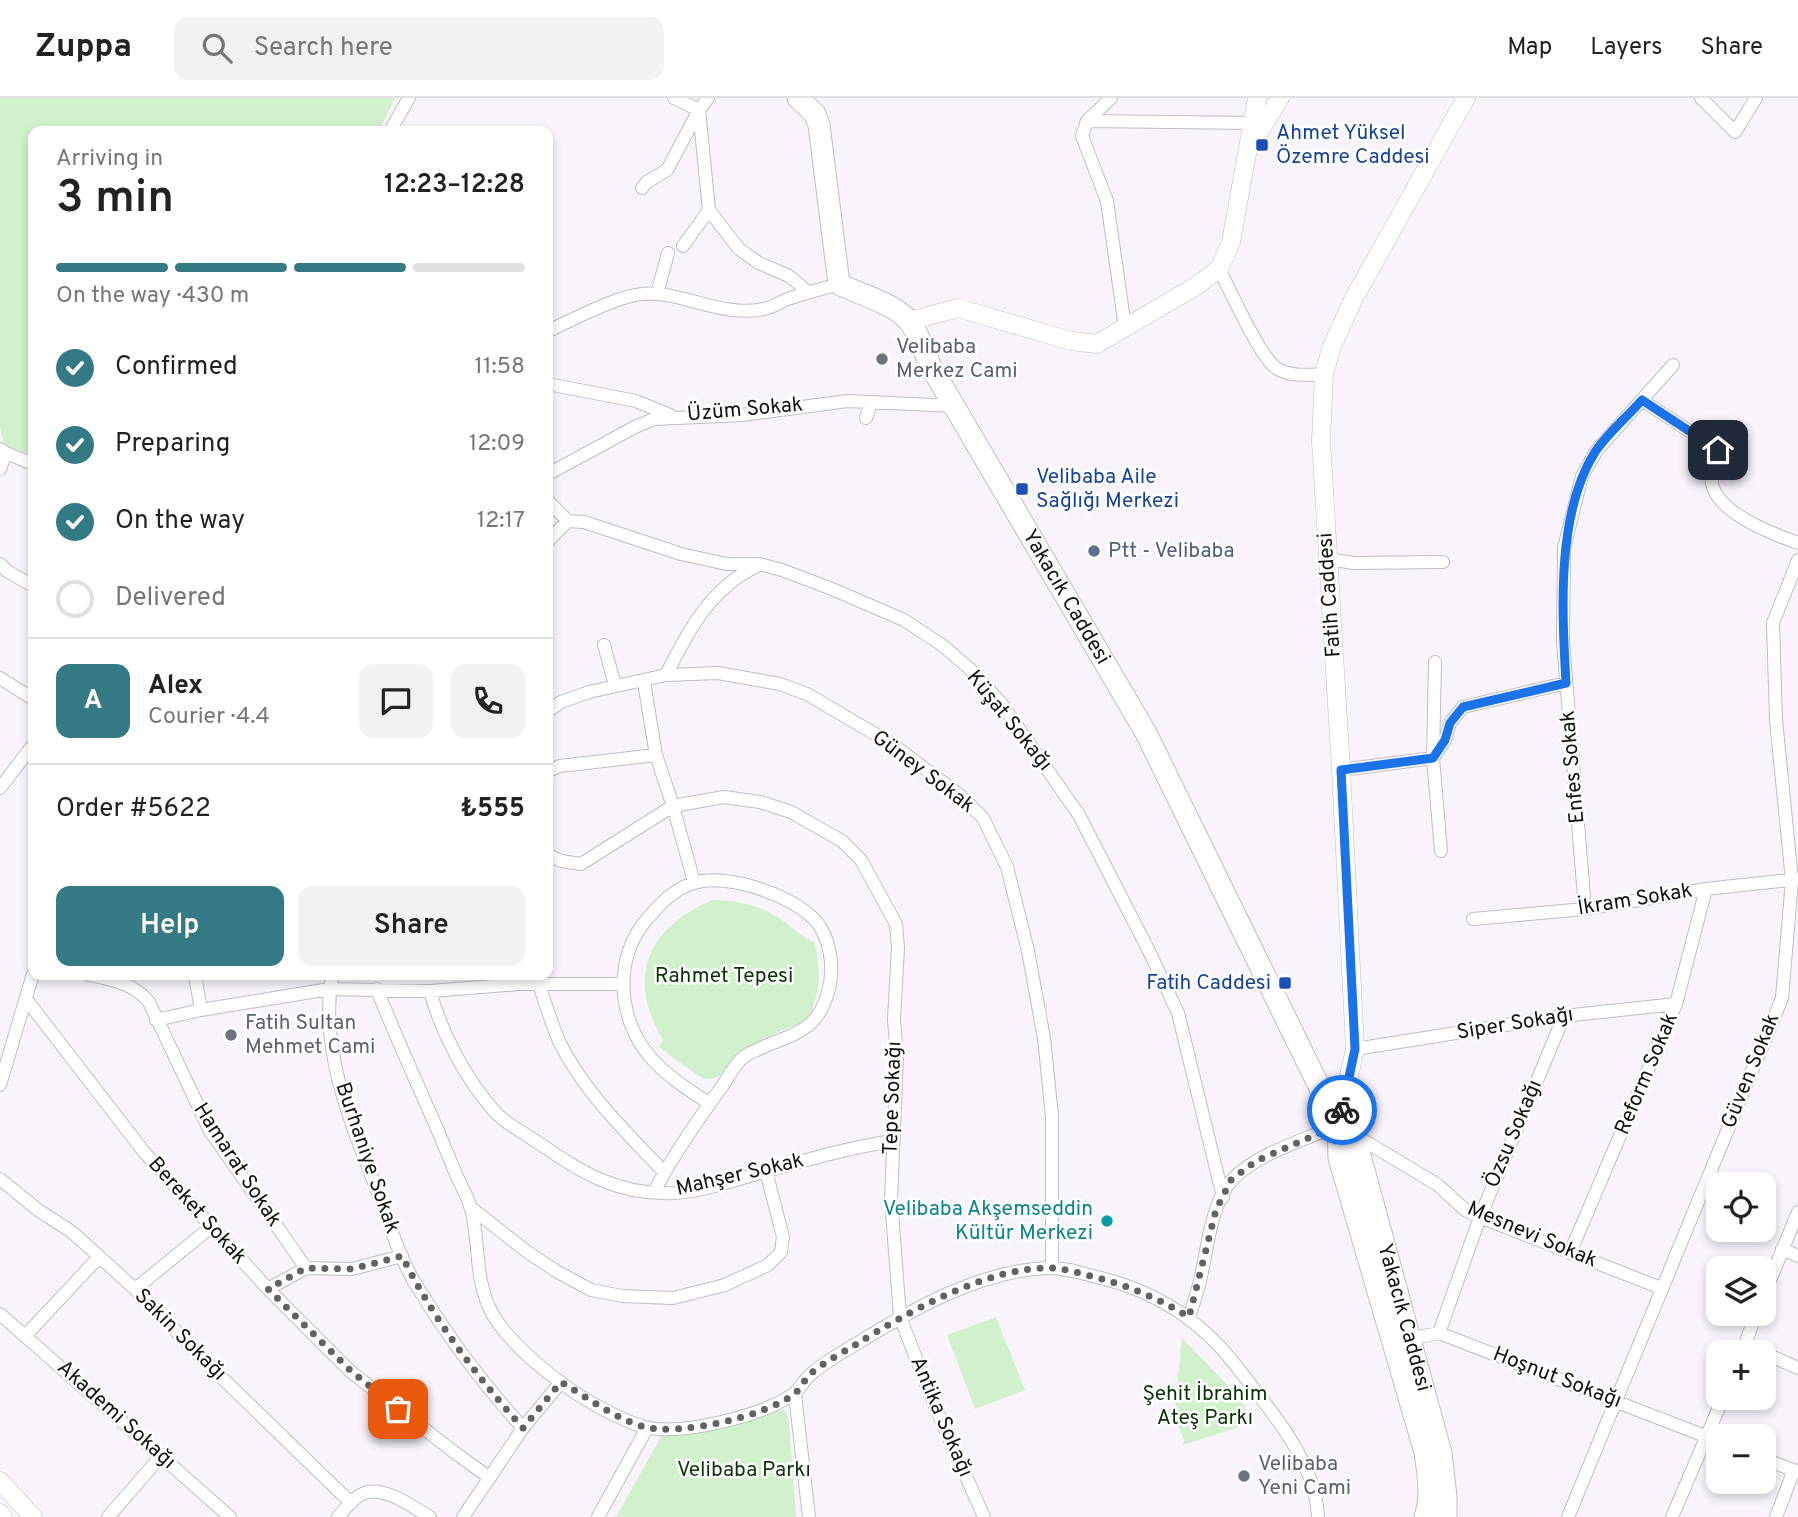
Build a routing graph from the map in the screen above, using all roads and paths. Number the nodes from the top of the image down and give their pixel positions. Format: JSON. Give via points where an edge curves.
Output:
{"nodes":[{"id":1,"x":409,"y":98,"type":"edge"},
{"id":2,"x":674,"y":98,"type":"edge"},
{"id":3,"x":708,"y":98,"type":"edge"},
{"id":4,"x":798,"y":98,"type":"edge"},
{"id":5,"x":1111,"y":98,"type":"edge"},
{"id":6,"x":1257,"y":98,"type":"edge"},
{"id":7,"x":1280,"y":98,"type":"edge"},
{"id":8,"x":1466,"y":98,"type":"edge"},
{"id":9,"x":1701,"y":98,"type":"edge"},
{"id":10,"x":1756,"y":98,"type":"edge"},
{"id":11,"x":699,"y":110,"type":"junction"},
{"id":12,"x":1087,"y":121,"type":"junction"},
{"id":13,"x":1254,"y":123,"type":"junction"},
{"id":14,"x":393,"y":126,"type":"edge"},
{"id":15,"x":1250,"y":146,"type":"junction"},
{"id":16,"x":642,"y":188,"type":"dead end"},
{"id":17,"x":709,"y":211,"type":"junction"},
{"id":18,"x":683,"y":246,"type":"dead end"},
{"id":19,"x":668,"y":253,"type":"dead end"},
{"id":20,"x":1219,"y":269,"type":"junction"},
{"id":21,"x":839,"y":285,"type":"junction"},
{"id":22,"x":808,"y":292,"type":"junction"},
{"id":23,"x":657,"y":294,"type":"junction"},
{"id":24,"x":910,"y":321,"type":"junction"},
{"id":25,"x":1125,"y":327,"type":"junction"},
{"id":26,"x":553,"y":329,"type":"edge"},
{"id":27,"x":1674,"y":365,"type":"dead end"},
{"id":28,"x":1324,"y":374,"type":"junction"},
{"id":29,"x":553,"y":385,"type":"edge"},
{"id":30,"x":1642,"y":400,"type":"junction"},
{"id":31,"x":872,"y":404,"type":"junction"},
{"id":32,"x":955,"y":406,"type":"junction"},
{"id":33,"x":674,"y":416,"type":"junction"},
{"id":34,"x":866,"y":418,"type":"dead end"},
{"id":35,"x":3,"y":451,"type":"edge"},
{"id":36,"x":28,"y":462,"type":"edge"},
{"id":37,"x":0,"y":469,"type":"edge"},
{"id":38,"x":553,"y":471,"type":"edge"},
{"id":39,"x":553,"y":506,"type":"edge"},
{"id":40,"x":568,"y":521,"type":"junction"},
{"id":41,"x":553,"y":536,"type":"edge"},
{"id":42,"x":1798,"y":543,"type":"edge"},
{"id":43,"x":1328,"y":559,"type":"junction"},
{"id":44,"x":1798,"y":560,"type":"edge"},
{"id":45,"x":1443,"y":562,"type":"dead end"},
{"id":46,"x":0,"y":564,"type":"edge"},
{"id":47,"x":759,"y":564,"type":"junction"},
{"id":48,"x":28,"y":583,"type":"edge"},
{"id":49,"x":604,"y":645,"type":"dead end"},
{"id":50,"x":1435,"y":662,"type":"dead end"},
{"id":51,"x":666,"y":675,"type":"junction"},
{"id":52,"x":0,"y":678,"type":"edge"},
{"id":53,"x":644,"y":682,"type":"junction"},
{"id":54,"x":1566,"y":683,"type":"junction"},
{"id":55,"x":615,"y":685,"type":"junction"},
{"id":56,"x":28,"y":696,"type":"edge"},
{"id":57,"x":553,"y":708,"type":"edge"},
{"id":58,"x":656,"y":755,"type":"junction"},
{"id":59,"x":28,"y":756,"type":"edge"},
{"id":60,"x":1433,"y":758,"type":"junction"},
{"id":61,"x":553,"y":769,"type":"edge"},
{"id":62,"x":1341,"y":770,"type":"junction"},
{"id":63,"x":0,"y":787,"type":"edge"},
{"id":64,"x":673,"y":806,"type":"junction"},
{"id":65,"x":1441,"y":851,"type":"dead end"},
{"id":66,"x":553,"y":857,"type":"edge"},
{"id":67,"x":1795,"y":879,"type":"edge"},
{"id":68,"x":694,"y":882,"type":"junction"},
{"id":69,"x":1706,"y":889,"type":"junction"},
{"id":70,"x":1585,"y":909,"type":"junction"},
{"id":71,"x":1473,"y":919,"type":"dead end"},
{"id":72,"x":31,"y":980,"type":"edge"},
{"id":73,"x":111,"y":980,"type":"edge"},
{"id":74,"x":196,"y":980,"type":"edge"},
{"id":75,"x":331,"y":980,"type":"edge"},
{"id":76,"x":401,"y":980,"type":"edge"},
{"id":77,"x":512,"y":980,"type":"edge"},
{"id":78,"x":523,"y":980,"type":"edge"},
{"id":79,"x":538,"y":984,"type":"junction"},
{"id":80,"x":622,"y":984,"type":"junction"},
{"id":81,"x":329,"y":989,"type":"junction"},
{"id":82,"x":377,"y":989,"type":"junction"},
{"id":83,"x":400,"y":989,"type":"junction"},
{"id":84,"x":430,"y":991,"type":"junction"},
{"id":85,"x":26,"y":999,"type":"junction"},
{"id":86,"x":1676,"y":1004,"type":"junction"},
{"id":87,"x":201,"y":1010,"type":"junction"},
{"id":88,"x":1564,"y":1016,"type":"junction"},
{"id":89,"x":156,"y":1020,"type":"junction"},
{"id":90,"x":1355,"y":1049,"type":"junction"},
{"id":91,"x":0,"y":1084,"type":"edge"},
{"id":92,"x":710,"y":1104,"type":"junction"},
{"id":93,"x":1338,"y":1125,"type":"junction"},
{"id":94,"x":892,"y":1140,"type":"junction"},
{"id":95,"x":766,"y":1171,"type":"junction"},
{"id":96,"x":664,"y":1172,"type":"junction"},
{"id":97,"x":0,"y":1178,"type":"edge"},
{"id":98,"x":654,"y":1192,"type":"junction"},
{"id":99,"x":1223,"y":1197,"type":"junction"},
{"id":100,"x":470,"y":1207,"type":"junction"},
{"id":101,"x":1798,"y":1212,"type":"edge"},
{"id":102,"x":1480,"y":1217,"type":"junction"},
{"id":103,"x":211,"y":1227,"type":"junction"},
{"id":104,"x":1782,"y":1249,"type":"junction"},
{"id":105,"x":1570,"y":1252,"type":"junction"},
{"id":106,"x":1798,"y":1255,"type":"edge"},
{"id":107,"x":402,"y":1256,"type":"junction"},
{"id":108,"x":99,"y":1257,"type":"junction"},
{"id":109,"x":1776,"y":1264,"type":"edge"},
{"id":110,"x":306,"y":1268,"type":"junction"},
{"id":111,"x":1052,"y":1268,"type":"junction"},
{"id":112,"x":135,"y":1289,"type":"junction"},
{"id":113,"x":268,"y":1289,"type":"junction"},
{"id":114,"x":1661,"y":1289,"type":"junction"},
{"id":115,"x":0,"y":1314,"type":"edge"},
{"id":116,"x":900,"y":1317,"type":"junction"},
{"id":117,"x":1189,"y":1317,"type":"junction"},
{"id":118,"x":1439,"y":1333,"type":"junction"},
{"id":119,"x":26,"y":1335,"type":"junction"},
{"id":120,"x":1401,"y":1341,"type":"junction"},
{"id":121,"x":1776,"y":1359,"type":"edge"},
{"id":122,"x":1798,"y":1368,"type":"edge"},
{"id":123,"x":561,"y":1382,"type":"junction"},
{"id":124,"x":795,"y":1394,"type":"junction"},
{"id":125,"x":1615,"y":1400,"type":"junction"},
{"id":126,"x":647,"y":1427,"type":"junction"},
{"id":127,"x":523,"y":1428,"type":"junction"},
{"id":128,"x":1706,"y":1436,"type":"edge"},
{"id":129,"x":1706,"y":1452,"type":"edge"},
{"id":130,"x":162,"y":1455,"type":"junction"},
{"id":131,"x":1776,"y":1464,"type":"edge"},
{"id":132,"x":1796,"y":1471,"type":"edge"},
{"id":133,"x":490,"y":1478,"type":"junction"},
{"id":134,"x":0,"y":1481,"type":"edge"},
{"id":135,"x":351,"y":1503,"type":"junction"},
{"id":136,"x":33,"y":1517,"type":"edge"},
{"id":137,"x":108,"y":1517,"type":"edge"},
{"id":138,"x":230,"y":1517,"type":"edge"},
{"id":139,"x":338,"y":1517,"type":"edge"},
{"id":140,"x":430,"y":1517,"type":"edge"},
{"id":141,"x":463,"y":1517,"type":"edge"},
{"id":142,"x":598,"y":1517,"type":"edge"},
{"id":143,"x":809,"y":1517,"type":"edge"},
{"id":144,"x":984,"y":1517,"type":"edge"},
{"id":145,"x":1318,"y":1517,"type":"edge"},
{"id":146,"x":1425,"y":1517,"type":"edge"},
{"id":147,"x":1446,"y":1517,"type":"edge"},
{"id":148,"x":1568,"y":1517,"type":"edge"},
{"id":149,"x":1672,"y":1517,"type":"edge"},
{"id":150,"x":1776,"y":1517,"type":"edge"}],
"edges":[{"from":1,"to":14,"type":"street"},
{"from":2,"to":11,"type":"street"},
{"from":3,"to":11,"type":"street"},
{"from":4,"to":21,"type":"main road","via":[[815,114],[819,125]]},
{"from":5,"to":12,"type":"street"},
{"from":6,"to":13,"type":"street"},
{"from":7,"to":15,"type":"street"},
{"from":8,"to":28,"type":"street","name":"Fatih Caddesi","via":[[1355,296]]},
{"from":9,"to":10,"type":"street","via":[[1735,132]]},
{"from":11,"to":16,"type":"street","via":[[667,170]]},
{"from":11,"to":17,"type":"street"},
{"from":12,"to":13,"type":"street"},
{"from":12,"to":25,"type":"street","via":[[1082,136],[1107,201]]},
{"from":13,"to":15,"type":"street"},
{"from":15,"to":20,"type":"street","via":[[1231,242]]},
{"from":17,"to":18,"type":"street"},
{"from":17,"to":22,"type":"street","via":[[739,249],[789,276]]},
{"from":19,"to":23,"type":"street"},
{"from":20,"to":25,"type":"street"},
{"from":20,"to":28,"type":"street","via":[[1263,354],[1278,369],[1295,375]]},
{"from":21,"to":22,"type":"street"},
{"from":21,"to":24,"type":"main road","via":[[890,305]]},
{"from":22,"to":23,"type":"street","via":[[764,309],[739,311]]},
{"from":23,"to":26,"type":"street","via":[[641,293]]},
{"from":24,"to":25,"type":"street","via":[[958,308],[1071,341],[1097,344]]},
{"from":24,"to":32,"type":"main road","name":"Yakacık Caddesi"},
{"from":27,"to":30,"type":"street","name":"Enfes Sokak"},
{"from":28,"to":43,"type":"street","name":"Fatih Caddesi","via":[[1321,441]]},
{"from":29,"to":33,"type":"street","via":[[636,401]]},
{"from":30,"to":42,"type":"street","via":[[1718,450],[1712,483],[1721,498],[1744,519]]},
{"from":30,"to":54,"type":"street","name":"Enfes Sokak","via":[[1597,450],[1583,476],[1564,548]]},
{"from":31,"to":32,"type":"street","name":"Üzüm Sokak"},
{"from":31,"to":33,"type":"street","name":"Üzüm Sokak","via":[[847,401],[742,415]]},
{"from":31,"to":34,"type":"street"},
{"from":32,"to":93,"type":"main road","name":"Yakacık Caddesi","via":[[1146,733]]},
{"from":33,"to":38,"type":"street","name":"Üzüm Sokak","via":[[635,427]]},
{"from":35,"to":36,"type":"street"},
{"from":35,"to":37,"type":"street"},
{"from":39,"to":40,"type":"street"},
{"from":40,"to":41,"type":"street"},
{"from":40,"to":47,"type":"street","name":"Küşat Sokağı","via":[[601,526],[681,554],[727,564]]},
{"from":43,"to":45,"type":"street"},
{"from":43,"to":62,"type":"street","name":"Fatih Caddesi"},
{"from":44,"to":67,"type":"street","name":"Güven Sokak","via":[[1773,623],[1776,720]]},
{"from":46,"to":48,"type":"street"},
{"from":47,"to":51,"type":"street","via":[[730,582],[691,626]]},
{"from":47,"to":99,"type":"street","name":"Küşat Sokağı","via":[[904,620],[942,645],[1001,703],[1079,815],[1178,1013]]},
{"from":49,"to":55,"type":"street"},
{"from":50,"to":60,"type":"street"},
{"from":51,"to":53,"type":"street","name":"Güney Sokak"},
{"from":51,"to":111,"type":"street","name":"Güney Sokak","via":[[718,673],[780,684],[807,694],[892,744],[983,818],[1007,867],[1044,1038],[1052,1115]]},
{"from":52,"to":56,"type":"street"},
{"from":53,"to":55,"type":"street","name":"Güney Sokak"},
{"from":53,"to":58,"type":"street"},
{"from":54,"to":60,"type":"street","via":[[1463,707]]},
{"from":54,"to":70,"type":"street","name":"Enfes Sokak"},
{"from":55,"to":57,"type":"street","name":"Güney Sokak"},
{"from":58,"to":61,"type":"street"},
{"from":58,"to":64,"type":"street"},
{"from":59,"to":63,"type":"street"},
{"from":60,"to":62,"type":"street"},
{"from":60,"to":65,"type":"street"},
{"from":62,"to":90,"type":"street","name":"Fatih Caddesi"},
{"from":64,"to":66,"type":"street","via":[[581,864]]},
{"from":64,"to":68,"type":"street"},
{"from":64,"to":94,"type":"street","name":"Tepe Sokağı","via":[[724,796],[760,802],[791,812],[842,841],[861,860],[896,924]]},
{"from":67,"to":69,"type":"street","name":"İkram Sokak"},
{"from":67,"to":114,"type":"street","name":"Güven Sokak","via":[[1782,998]]},
{"from":68,"to":80,"type":"street","via":[[666,899],[632,939]]},
{"from":68,"to":92,"type":"street","via":[[724,880],[785,900],[813,918],[826,939],[831,965],[822,1011],[810,1026],[744,1056]]},
{"from":69,"to":70,"type":"street","name":"İkram Sokak"},
{"from":69,"to":86,"type":"street","name":"Reform Sokak"},
{"from":70,"to":71,"type":"street","name":"İkram Sokak"},
{"from":72,"to":85,"type":"street"},
{"from":73,"to":89,"type":"street","name":"Hamarat Sokak","via":[[135,989],[149,1002]]},
{"from":74,"to":87,"type":"street"},
{"from":75,"to":81,"type":"street","name":"Burhaniye Sokak"},
{"from":76,"to":83,"type":"street"},
{"from":77,"to":84,"type":"street"},
{"from":78,"to":79,"type":"street"},
{"from":79,"to":80,"type":"street"},
{"from":79,"to":96,"type":"street","via":[[560,1042],[578,1073]]},
{"from":80,"to":92,"type":"street","via":[[635,1033],[650,1056],[668,1075]]},
{"from":81,"to":82,"type":"street"},
{"from":81,"to":87,"type":"street"},
{"from":81,"to":107,"type":"street","name":"Burhaniye Sokak","via":[[336,1068],[353,1129]]},
{"from":82,"to":83,"type":"street"},
{"from":82,"to":100,"type":"street"},
{"from":83,"to":84,"type":"street"},
{"from":84,"to":98,"type":"street","name":"Mahşer Sokak","via":[[437,1017],[457,1056],[497,1115],[611,1186]]},
{"from":85,"to":91,"type":"street"},
{"from":85,"to":103,"type":"street","name":"Bereket Sokak","via":[[144,1152]]},
{"from":86,"to":88,"type":"street","name":"Siper Sokağı"},
{"from":86,"to":105,"type":"street","name":"Reform Sokak"},
{"from":87,"to":89,"type":"street"},
{"from":88,"to":90,"type":"street","name":"Siper Sokağı"},
{"from":88,"to":102,"type":"street","name":"Özsu Sokağı"},
{"from":89,"to":110,"type":"street","name":"Hamarat Sokak","via":[[210,1131]]},
{"from":90,"to":93,"type":"street","name":"Fatih Caddesi"},
{"from":92,"to":96,"type":"street"},
{"from":93,"to":99,"type":"street","via":[[1256,1161],[1231,1180]]},
{"from":93,"to":102,"type":"street","name":"Mesnevi Sokak","via":[[1438,1185],[1465,1210]]},
{"from":93,"to":120,"type":"main road","name":"Yakacık Caddesi","via":[[1359,1152]]},
{"from":94,"to":95,"type":"street","name":"Mahşer Sokak"},
{"from":94,"to":116,"type":"street","name":"Tepe Sokağı","via":[[892,1223]]},
{"from":95,"to":98,"type":"street","name":"Mahşer Sokak","via":[[676,1193]]},
{"from":95,"to":100,"type":"street","via":[[783,1237],[781,1252],[768,1265],[725,1285],[673,1298],[591,1290],[526,1251]]},
{"from":96,"to":98,"type":"street"},
{"from":97,"to":108,"type":"street","name":"Sakin Sokağı"},
{"from":99,"to":117,"type":"street","via":[[1204,1250]]},
{"from":100,"to":123,"type":"street","via":[[479,1274],[490,1310],[512,1340]]},
{"from":101,"to":104,"type":"street"},
{"from":102,"to":105,"type":"street","name":"Mesnevi Sokak"},
{"from":102,"to":118,"type":"street","name":"Özsu Sokağı"},
{"from":103,"to":112,"type":"street"},
{"from":103,"to":113,"type":"street","name":"Bereket Sokak"},
{"from":104,"to":106,"type":"street"},
{"from":104,"to":109,"type":"street"},
{"from":105,"to":114,"type":"street","name":"Mesnevi Sokak"},
{"from":107,"to":110,"type":"street","via":[[352,1269]]},
{"from":107,"to":127,"type":"street","name":"Burhaniye Sokak","via":[[417,1287],[459,1348]]},
{"from":108,"to":112,"type":"street","name":"Sakin Sokağı"},
{"from":108,"to":119,"type":"street"},
{"from":110,"to":113,"type":"street"},
{"from":111,"to":116,"type":"street","via":[[986,1280]]},
{"from":111,"to":117,"type":"street","via":[[1122,1283]]},
{"from":112,"to":135,"type":"street","name":"Sakin Sokağı"},
{"from":113,"to":133,"type":"street","name":"Bereket Sokak","via":[[351,1371]]},
{"from":114,"to":125,"type":"street","name":"Güven Sokak"},
{"from":115,"to":119,"type":"street","name":"Akademi Sokağı"},
{"from":116,"to":124,"type":"street","via":[[810,1374]]},
{"from":116,"to":144,"type":"street","name":"Antika Sokağı"},
{"from":117,"to":145,"type":"street","via":[[1225,1351],[1269,1408],[1309,1476]]},
{"from":118,"to":120,"type":"street"},
{"from":118,"to":125,"type":"street","name":"Hoşnut Sokağı"},
{"from":119,"to":130,"type":"street","name":"Akademi Sokağı"},
{"from":120,"to":146,"type":"main road","name":"Yakacık Caddesi","via":[[1429,1478]]},
{"from":120,"to":147,"type":"main road","name":"Yakacık Caddesi","via":[[1444,1466]]},
{"from":121,"to":122,"type":"street"},
{"from":123,"to":126,"type":"street","via":[[603,1408]]},
{"from":123,"to":127,"type":"street"},
{"from":124,"to":126,"type":"street","via":[[717,1423]]},
{"from":124,"to":143,"type":"street"},
{"from":125,"to":128,"type":"street","name":"Hoşnut Sokağı"},
{"from":125,"to":148,"type":"street","name":"Güven Sokak"},
{"from":126,"to":142,"type":"street"},
{"from":127,"to":133,"type":"street"},
{"from":129,"to":149,"type":"street"},
{"from":130,"to":137,"type":"street"},
{"from":130,"to":138,"type":"street","name":"Akademi Sokağı"},
{"from":131,"to":132,"type":"street"},
{"from":132,"to":150,"type":"street"},
{"from":133,"to":141,"type":"street"},
{"from":134,"to":136,"type":"street"},
{"from":135,"to":139,"type":"street"},
{"from":135,"to":140,"type":"street","via":[[368,1492],[379,1493]]}]}
